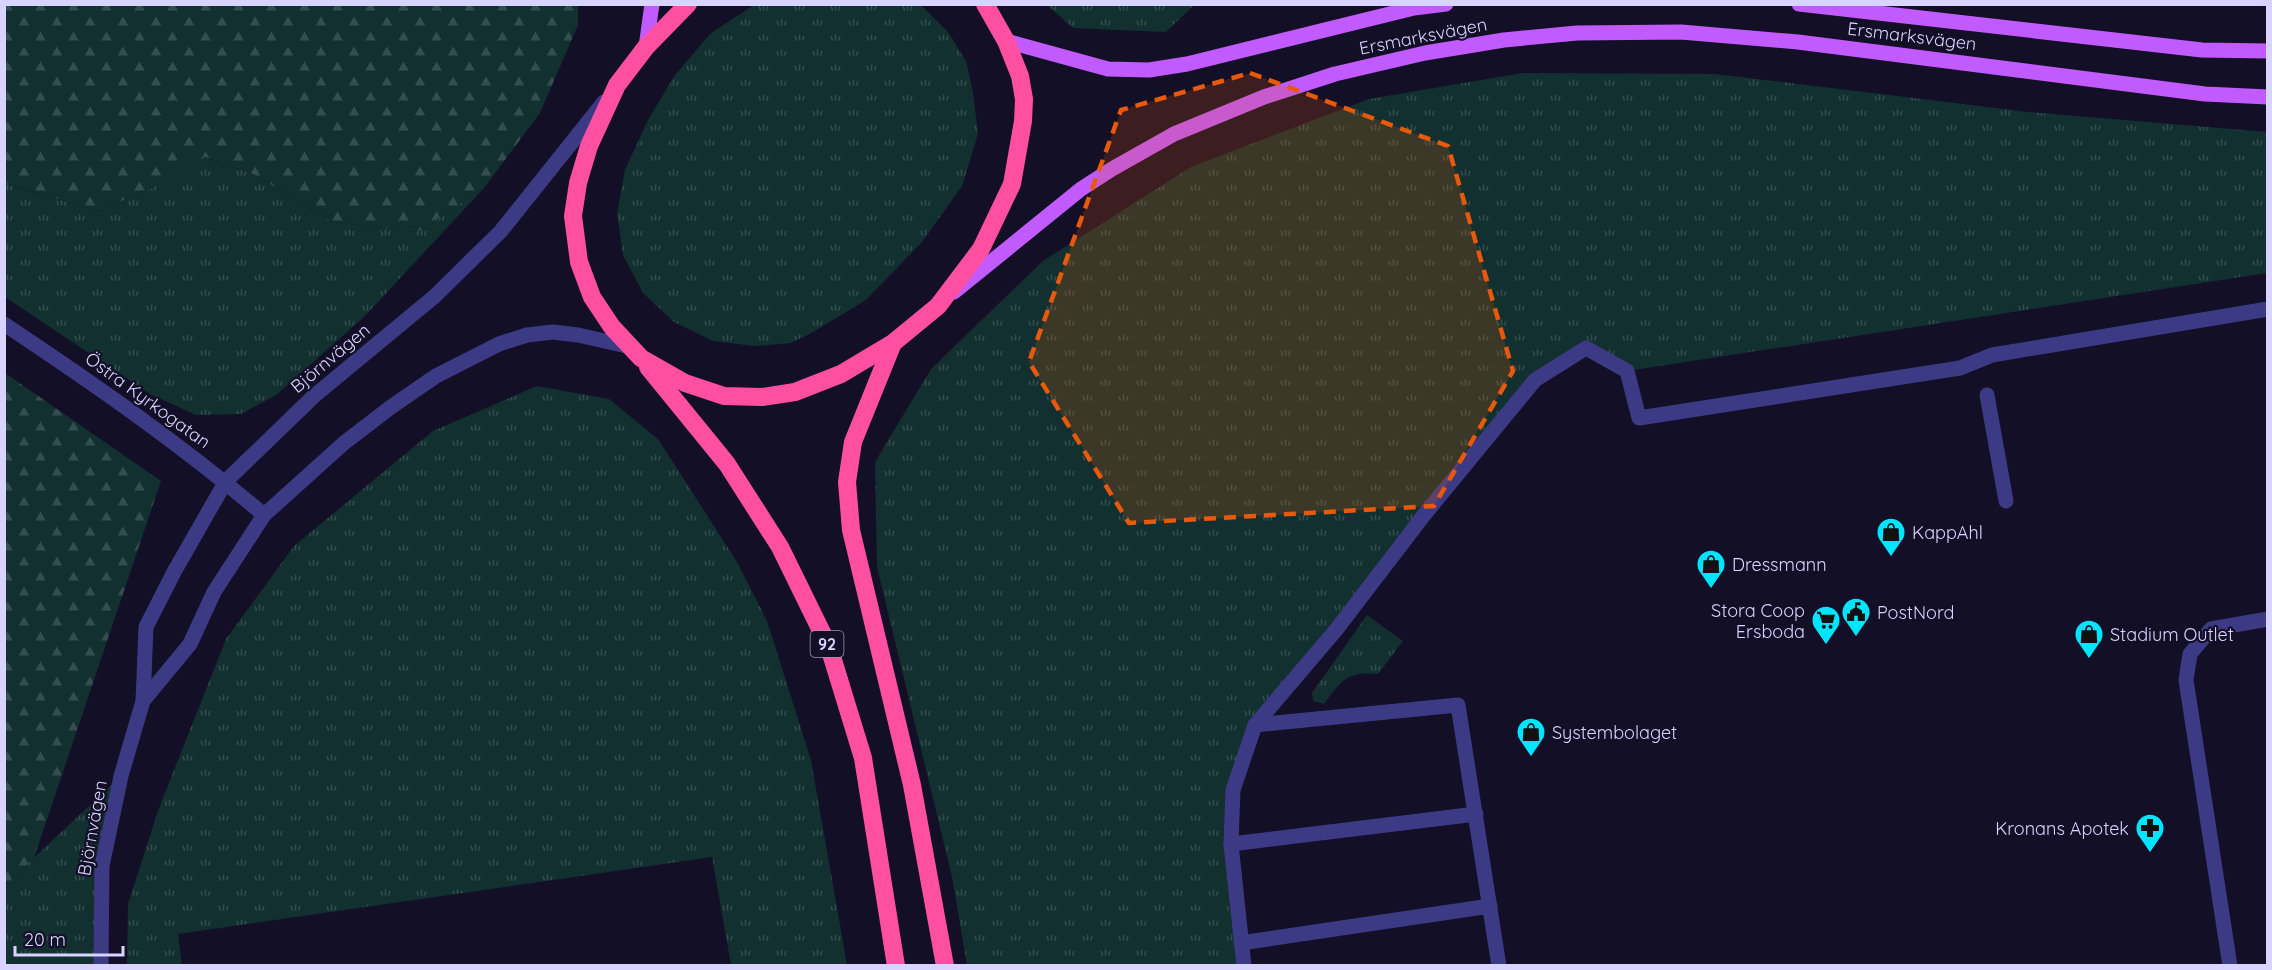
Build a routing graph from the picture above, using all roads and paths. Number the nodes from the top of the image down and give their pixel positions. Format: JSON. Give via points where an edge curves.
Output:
{"nodes":[{"id":1,"x":652,"y":4,"type":"edge"},
{"id":2,"x":688,"y":4,"type":"edge"},
{"id":3,"x":1446,"y":4,"type":"edge"},
{"id":4,"x":1799,"y":4,"type":"edge"},
{"id":5,"x":989,"y":7,"type":"edge"},
{"id":6,"x":1006,"y":41,"type":"junction"},
{"id":7,"x":646,"y":46,"type":"junction"},
{"id":8,"x":2268,"y":51,"type":"edge"},
{"id":9,"x":617,"y":85,"type":"junction"},
{"id":10,"x":2268,"y":97,"type":"edge"},
{"id":11,"x":938,"y":306,"type":"junction"},
{"id":12,"x":2268,"y":309,"type":"edge"},
{"id":13,"x":4,"y":324,"type":"edge"},
{"id":14,"x":893,"y":343,"type":"junction"},
{"id":15,"x":636,"y":353,"type":"junction"},
{"id":16,"x":1987,"y":395,"type":"dead end"},
{"id":17,"x":226,"y":481,"type":"junction"},
{"id":18,"x":2006,"y":501,"type":"dead end"},
{"id":19,"x":264,"y":515,"type":"junction"},
{"id":20,"x":2268,"y":620,"type":"edge"},
{"id":21,"x":143,"y":701,"type":"junction"},
{"id":22,"x":1255,"y":725,"type":"junction"},
{"id":23,"x":1476,"y":814,"type":"junction"},
{"id":24,"x":1231,"y":844,"type":"junction"},
{"id":25,"x":1490,"y":906,"type":"junction"},
{"id":26,"x":1241,"y":943,"type":"junction"},
{"id":27,"x":101,"y":966,"type":"edge"},
{"id":28,"x":896,"y":966,"type":"edge"},
{"id":29,"x":945,"y":966,"type":"edge"},
{"id":30,"x":1244,"y":966,"type":"edge"},
{"id":31,"x":1499,"y":966,"type":"edge"},
{"id":32,"x":2230,"y":966,"type":"edge"}],
"edges":[{"from":1,"to":7,"type":"main road"},
{"from":2,"to":7,"type":"highway"},
{"from":3,"to":6,"type":"main road","name":"Ersmarksvägen","via":[[1414,8],[1149,70],[1108,69]]},
{"from":4,"to":8,"type":"main road","name":"Ersmarksvägen","via":[[2202,50]]},
{"from":5,"to":6,"type":"highway"},
{"from":6,"to":11,"type":"highway","via":[[1024,99],[1012,184],[981,249]]},
{"from":7,"to":9,"type":"highway"},
{"from":9,"to":15,"type":"highway","via":[[589,146],[573,216],[579,262],[592,297]]},
{"from":9,"to":17,"type":"street","name":"Björnvägen","via":[[501,231],[435,296],[314,396]]},
{"from":10,"to":11,"type":"main road","name":"Ersmarksvägen","via":[[2205,94],[1798,42],[1681,32],[1577,33],[1504,40],[1335,74],[1264,97],[1174,134],[1081,189]]},
{"from":11,"to":14,"type":"highway"},
{"from":12,"to":22,"type":"street","via":[[1992,355],[1960,368],[1639,418],[1626,370],[1586,348],[1535,380],[1336,630]]},
{"from":13,"to":17,"type":"street","name":"Östra Kyrkogatan"},
{"from":14,"to":15,"type":"highway","via":[[841,374],[795,392],[762,397],[724,396],[685,383]]},
{"from":14,"to":29,"type":"highway","via":[[853,442],[847,482],[851,530],[912,785]]},
{"from":15,"to":19,"type":"street","name":"Björnvägen","via":[[578,334],[553,332],[499,344],[436,376],[391,407],[344,443]]},
{"from":15,"to":28,"type":"highway","number":"92","via":[[726,464],[780,547],[829,647],[863,758]]},
{"from":16,"to":18,"type":"street"},
{"from":17,"to":19,"type":"street","name":"Östra Kyrkogatan"},
{"from":17,"to":21,"type":"street","name":"Björnvägen","via":[[146,627]]},
{"from":19,"to":21,"type":"street","name":"Björnvägen","via":[[214,592],[190,644]]},
{"from":20,"to":32,"type":"street","via":[[2211,629],[2190,654],[2186,680]]},
{"from":21,"to":27,"type":"street","name":"Björnvägen","via":[[121,776],[102,866]]},
{"from":22,"to":23,"type":"street","via":[[1458,705]]},
{"from":22,"to":24,"type":"street","via":[[1233,790]]},
{"from":23,"to":24,"type":"street"},
{"from":23,"to":25,"type":"street"},
{"from":24,"to":26,"type":"street"},
{"from":25,"to":26,"type":"street"},
{"from":25,"to":31,"type":"street"},
{"from":26,"to":30,"type":"street"}]}
